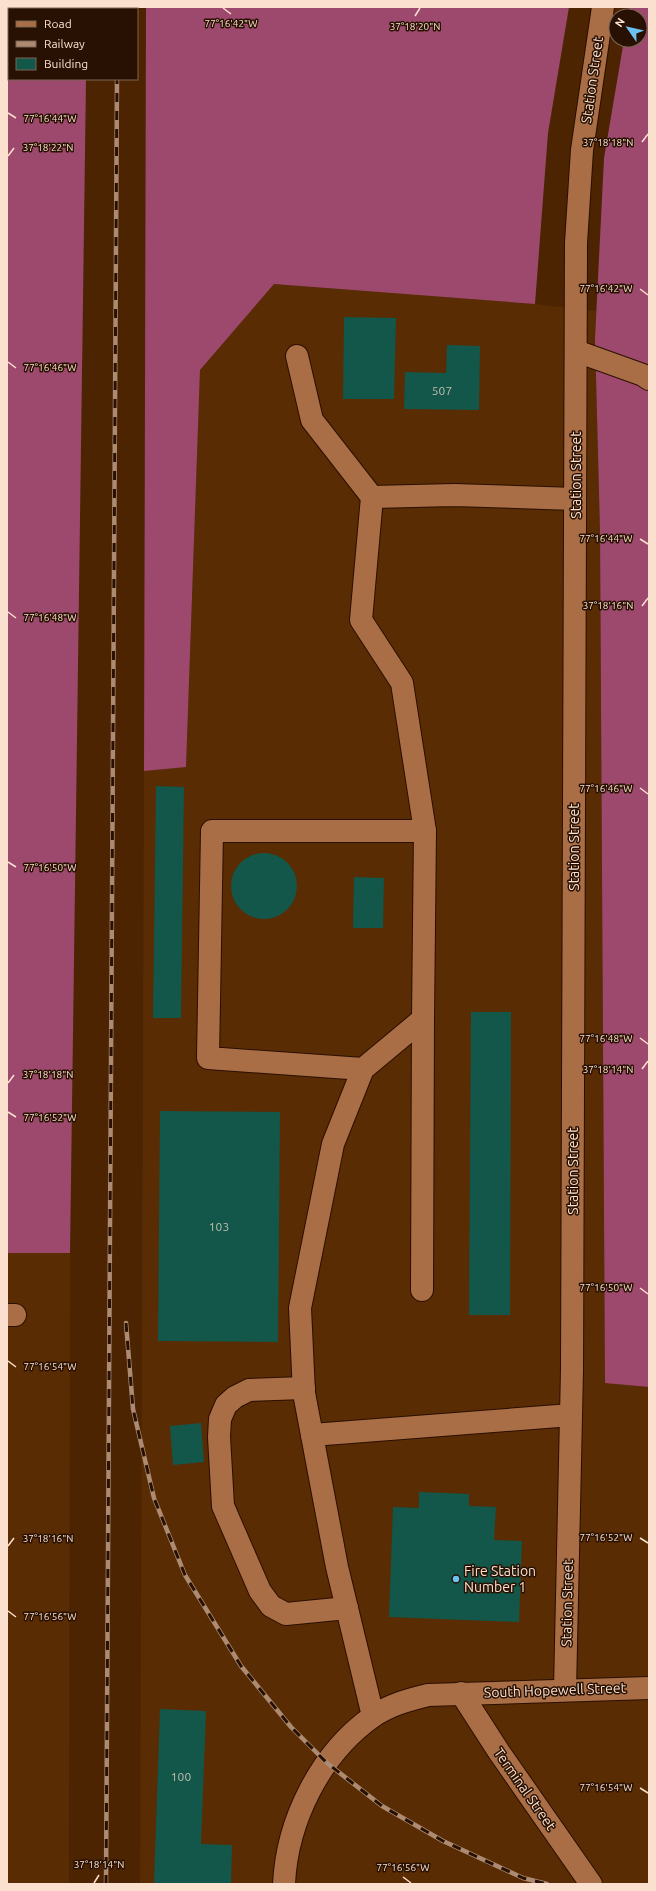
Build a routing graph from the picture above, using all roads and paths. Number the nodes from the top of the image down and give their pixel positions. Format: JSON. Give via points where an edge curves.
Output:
{"nodes":[{"id":1,"x":603,"y":7,"type":"edge"},
{"id":2,"x":576,"y":351,"type":"junction"},
{"id":3,"x":297,"y":356,"type":"dead end"},
{"id":4,"x":649,"y":379,"type":"edge"},
{"id":5,"x":372,"y":497,"type":"junction"},
{"id":6,"x":575,"y":500,"type":"junction"},
{"id":7,"x":425,"y":831,"type":"junction"},
{"id":8,"x":423,"y":1019,"type":"junction"},
{"id":9,"x":363,"y":1069,"type":"junction"},
{"id":10,"x":422,"y":1290,"type":"dead end"},
{"id":11,"x":304,"y":1388,"type":"junction"},
{"id":12,"x":571,"y":1414,"type":"junction"},
{"id":13,"x":312,"y":1435,"type":"junction"},
{"id":14,"x":347,"y":1608,"type":"junction"},
{"id":15,"x":649,"y":1688,"type":"edge"},
{"id":16,"x":565,"y":1690,"type":"junction"},
{"id":17,"x":462,"y":1693,"type":"junction"},
{"id":18,"x":373,"y":1716,"type":"junction"},
{"id":19,"x":284,"y":1884,"type":"edge"},
{"id":20,"x":590,"y":1884,"type":"edge"}],
"edges":[{"from":1,"to":2,"type":"street","name":"Station Street","via":[[582,150],[576,244]]},
{"from":2,"to":4,"type":"street"},
{"from":2,"to":6,"type":"street","name":"Station Street"},
{"from":3,"to":5,"type":"street","via":[[312,420]]},
{"from":5,"to":6,"type":"street","via":[[454,495]]},
{"from":5,"to":7,"type":"street","via":[[361,620],[402,683]]},
{"from":6,"to":12,"type":"street","name":"Station Street"},
{"from":7,"to":8,"type":"street"},
{"from":7,"to":9,"type":"street","via":[[212,831],[208,1058]]},
{"from":8,"to":9,"type":"street"},
{"from":8,"to":10,"type":"street"},
{"from":9,"to":11,"type":"street","via":[[333,1144],[300,1308]]},
{"from":11,"to":13,"type":"street"},
{"from":11,"to":14,"type":"street","via":[[249,1390],[226,1405],[220,1419],[219,1437],[223,1506],[260,1591],[271,1606],[286,1614]]},
{"from":12,"to":13,"type":"street"},
{"from":12,"to":16,"type":"street","name":"Station Street"},
{"from":13,"to":14,"type":"street"},
{"from":14,"to":18,"type":"street"},
{"from":15,"to":16,"type":"street","name":"South Hopewell Street"},
{"from":16,"to":17,"type":"street","name":"South Hopewell Street"},
{"from":17,"to":18,"type":"street","name":"South Hopewell Street","via":[[428,1695],[406,1700]]},
{"from":17,"to":20,"type":"street","name":"Terminal Street","via":[[499,1752]]},
{"from":18,"to":19,"type":"street","name":"South Hopewell Street","via":[[350,1735],[327,1763],[307,1796],[293,1833]]}]}
